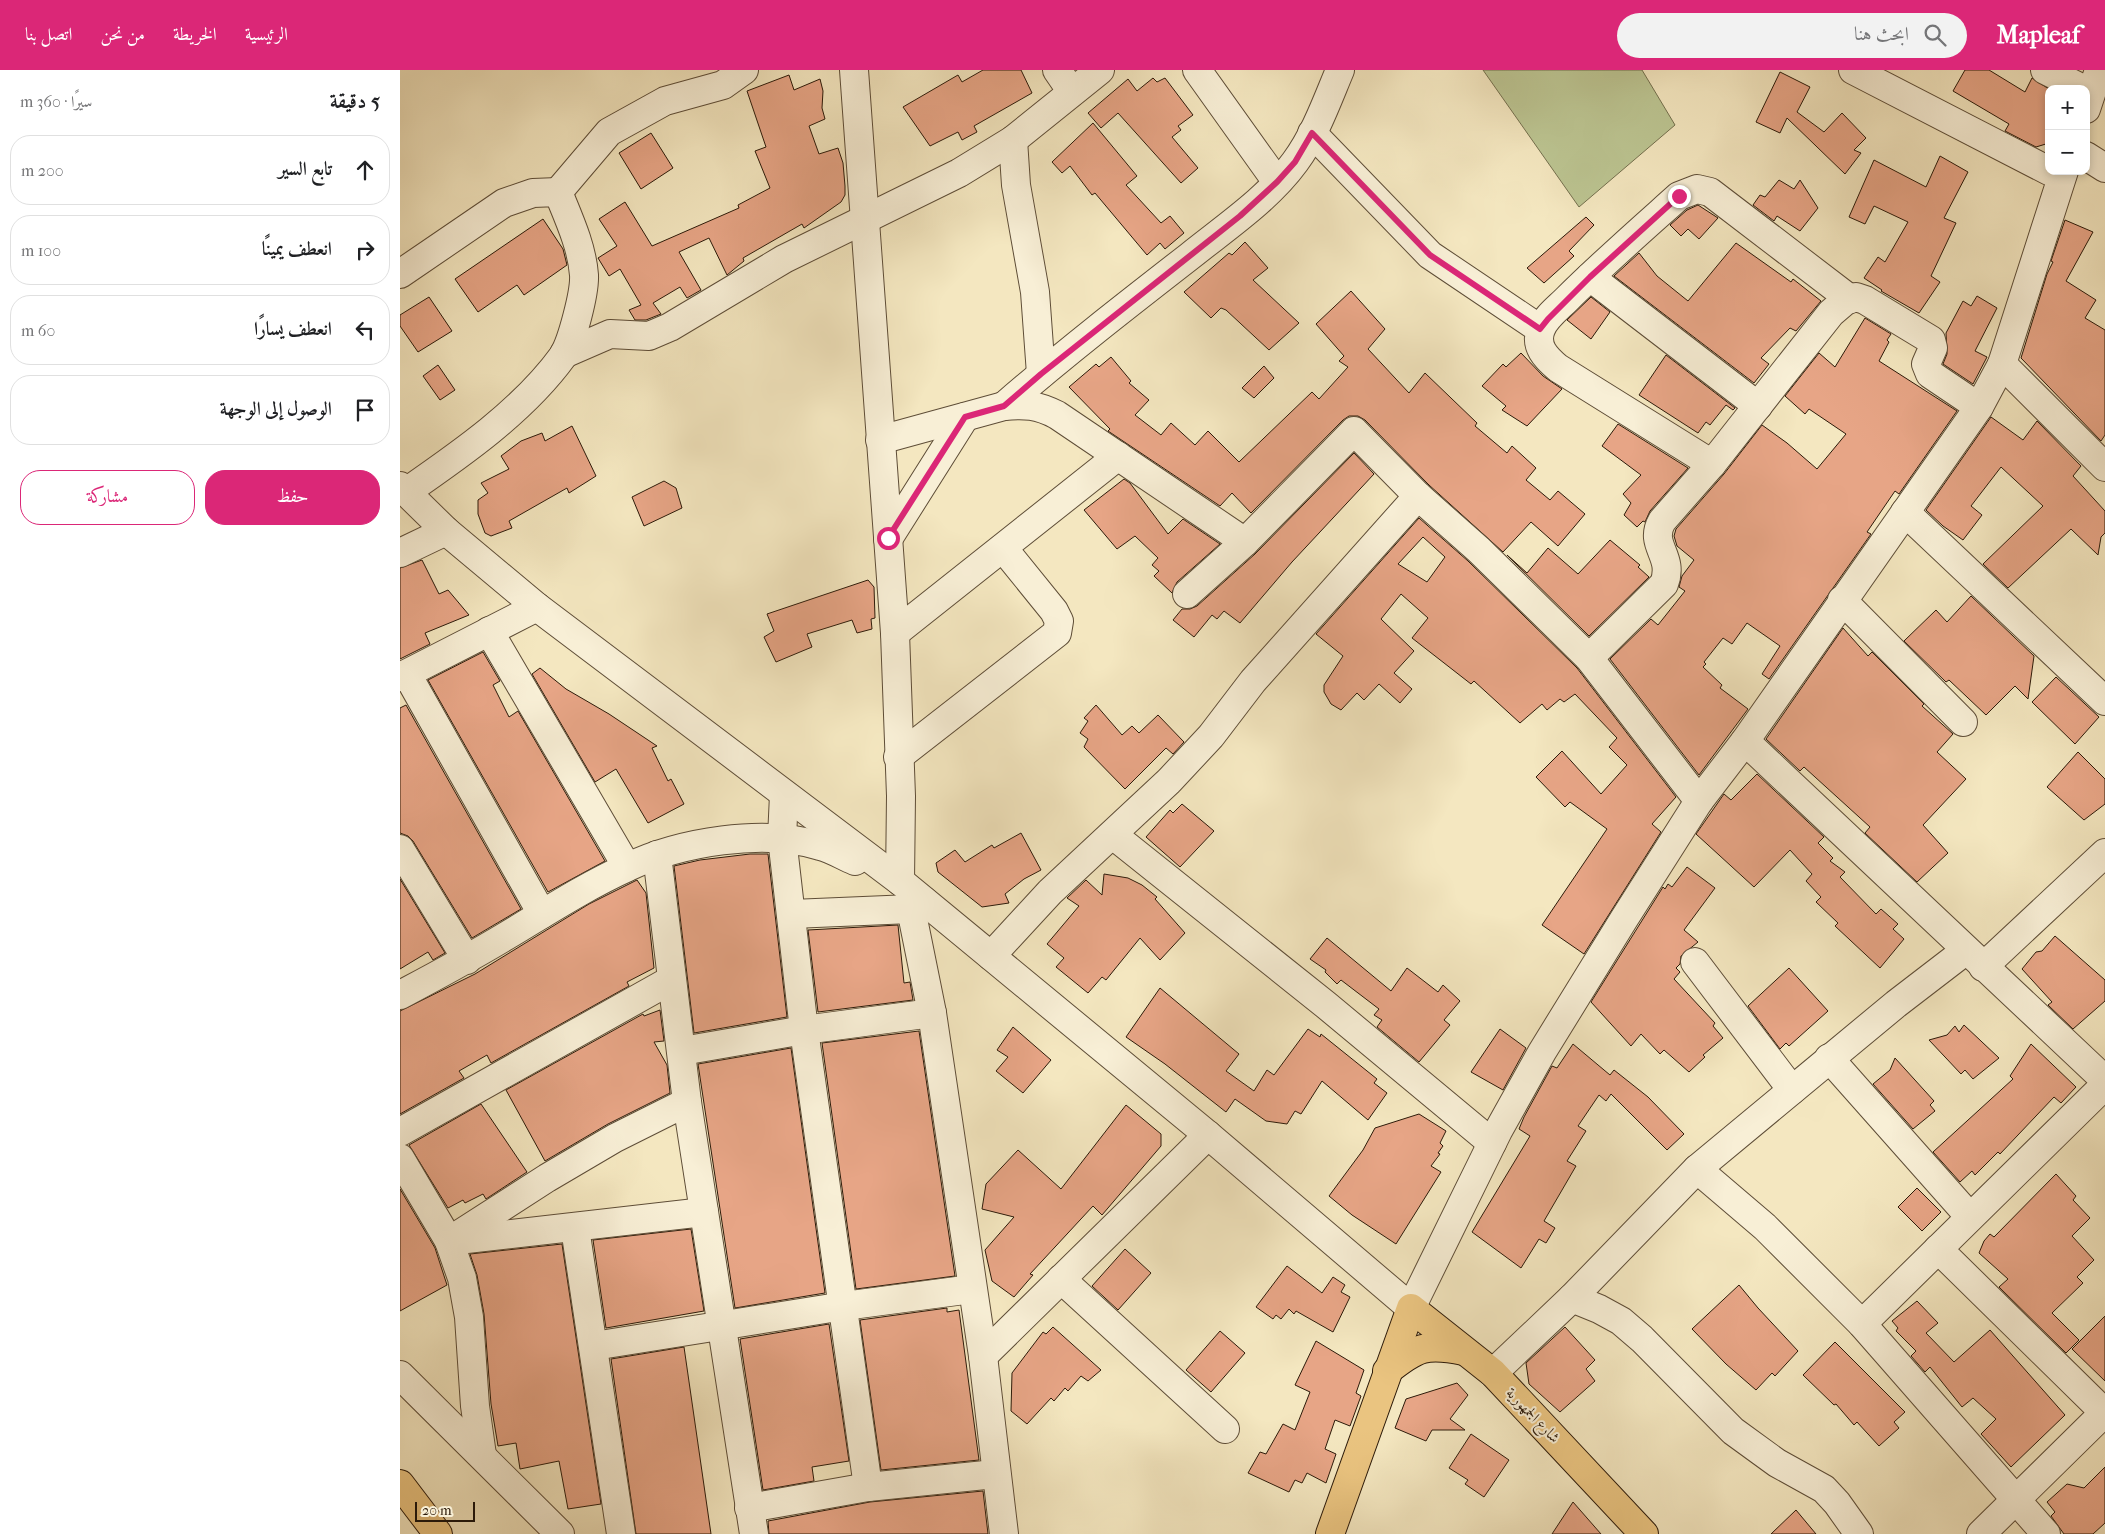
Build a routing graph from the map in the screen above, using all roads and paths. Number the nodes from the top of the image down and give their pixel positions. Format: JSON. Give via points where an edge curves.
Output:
{"nodes":[{"id":1,"x":744,"y":70,"type":"edge"},
{"id":2,"x":854,"y":70,"type":"edge"},
{"id":3,"x":1057,"y":70,"type":"edge"},
{"id":4,"x":1100,"y":70,"type":"edge"},
{"id":5,"x":1197,"y":70,"type":"edge"},
{"id":6,"x":1340,"y":70,"type":"edge"},
{"id":7,"x":1853,"y":70,"type":"edge"},
{"id":8,"x":2045,"y":70,"type":"edge"},
{"id":9,"x":2078,"y":85,"type":"edge"},
{"id":10,"x":1072,"y":92,"type":"junction"},
{"id":11,"x":1312,"y":133,"type":"junction"},
{"id":12,"x":1013,"y":140,"type":"junction"},
{"id":13,"x":2090,"y":159,"type":"edge"},
{"id":14,"x":2045,"y":167,"type":"edge"},
{"id":15,"x":2105,"y":168,"type":"edge"},
{"id":16,"x":2055,"y":175,"type":"edge"},
{"id":17,"x":1277,"y":182,"type":"junction"},
{"id":18,"x":558,"y":192,"type":"junction"},
{"id":19,"x":863,"y":219,"type":"junction"},
{"id":20,"x":400,"y":274,"type":"edge"},
{"id":21,"x":1590,"y":277,"type":"junction"},
{"id":22,"x":1850,"y":299,"type":"junction"},
{"id":23,"x":1540,"y":329,"type":"junction"},
{"id":24,"x":564,"y":354,"type":"junction"},
{"id":25,"x":2002,"y":364,"type":"junction"},
{"id":26,"x":1041,"y":374,"type":"junction"},
{"id":27,"x":1004,"y":406,"type":"junction"},
{"id":28,"x":1758,"y":406,"type":"junction"},
{"id":29,"x":1979,"y":407,"type":"junction"},
{"id":30,"x":965,"y":417,"type":"junction"},
{"id":31,"x":880,"y":440,"type":"junction"},
{"id":32,"x":1118,"y":456,"type":"junction"},
{"id":33,"x":1712,"y":464,"type":"junction"},
{"id":34,"x":2105,"y":467,"type":"edge"},
{"id":35,"x":403,"y":489,"type":"edge"},
{"id":36,"x":1418,"y":496,"type":"junction"},
{"id":37,"x":1905,"y":512,"type":"junction"},
{"id":38,"x":446,"y":531,"type":"junction"},
{"id":39,"x":888,"y":538,"type":"junction"},
{"id":40,"x":1245,"y":542,"type":"junction"},
{"id":41,"x":1003,"y":548,"type":"junction"},
{"id":42,"x":400,"y":553,"type":"edge"},
{"id":43,"x":1187,"y":594,"type":"dead end"},
{"id":44,"x":1842,"y":600,"type":"junction"},
{"id":45,"x":537,"y":607,"type":"junction"},
{"id":46,"x":489,"y":631,"type":"junction"},
{"id":47,"x":895,"y":633,"type":"junction"},
{"id":48,"x":1589,"y":658,"type":"junction"},
{"id":49,"x":403,"y":676,"type":"edge"},
{"id":50,"x":2105,"y":700,"type":"edge"},
{"id":51,"x":1963,"y":722,"type":"dead end"},
{"id":52,"x":1745,"y":741,"type":"junction"},
{"id":53,"x":898,"y":757,"type":"junction"},
{"id":54,"x":784,"y":795,"type":"junction"},
{"id":55,"x":1699,"y":801,"type":"junction"},
{"id":56,"x":1113,"y":835,"type":"junction"},
{"id":57,"x":782,"y":838,"type":"junction"},
{"id":58,"x":400,"y":849,"type":"edge"},
{"id":59,"x":2105,"y":853,"type":"edge"},
{"id":60,"x":657,"y":855,"type":"junction"},
{"id":61,"x":627,"y":867,"type":"junction"},
{"id":62,"x":900,"y":881,"type":"junction"},
{"id":63,"x":917,"y":905,"type":"junction"},
{"id":64,"x":542,"y":914,"type":"junction"},
{"id":65,"x":792,"y":914,"type":"junction"},
{"id":66,"x":991,"y":956,"type":"junction"},
{"id":67,"x":1974,"y":959,"type":"junction"},
{"id":68,"x":467,"y":960,"type":"junction"},
{"id":69,"x":1696,"y":962,"type":"dead end"},
{"id":70,"x":671,"y":980,"type":"junction"},
{"id":71,"x":400,"y":995,"type":"edge"},
{"id":72,"x":932,"y":1013,"type":"junction"},
{"id":73,"x":804,"y":1030,"type":"junction"},
{"id":74,"x":682,"y":1051,"type":"junction"},
{"id":75,"x":1829,"y":1058,"type":"junction"},
{"id":76,"x":2105,"y":1080,"type":"edge"},
{"id":77,"x":2105,"y":1085,"type":"edge"},
{"id":78,"x":1792,"y":1090,"type":"junction"},
{"id":79,"x":687,"y":1102,"type":"junction"},
{"id":80,"x":400,"y":1132,"type":"edge"},
{"id":81,"x":1208,"y":1135,"type":"junction"},
{"id":82,"x":1492,"y":1143,"type":"junction"},
{"id":83,"x":400,"y":1158,"type":"edge"},
{"id":84,"x":1697,"y":1169,"type":"junction"},
{"id":85,"x":704,"y":1212,"type":"junction"},
{"id":86,"x":1970,"y":1217,"type":"junction"},
{"id":87,"x":576,"y":1228,"type":"junction"},
{"id":88,"x":449,"y":1241,"type":"junction"},
{"id":89,"x":1938,"y":1248,"type":"junction"},
{"id":90,"x":1061,"y":1279,"type":"junction"},
{"id":91,"x":972,"y":1289,"type":"junction"},
{"id":92,"x":1572,"y":1298,"type":"junction"},
{"id":93,"x":844,"y":1306,"type":"junction"},
{"id":94,"x":1411,"y":1308,"type":"junction"},
{"id":95,"x":1862,"y":1324,"type":"junction"},
{"id":96,"x":721,"y":1326,"type":"junction"},
{"id":97,"x":594,"y":1346,"type":"junction"},
{"id":98,"x":1464,"y":1351,"type":"junction"},
{"id":99,"x":983,"y":1356,"type":"junction"},
{"id":100,"x":1387,"y":1371,"type":"junction"},
{"id":101,"x":1493,"y":1373,"type":"junction"},
{"id":102,"x":400,"y":1375,"type":"edge"},
{"id":103,"x":2105,"y":1412,"type":"edge"},
{"id":104,"x":1225,"y":1429,"type":"dead end"},
{"id":105,"x":482,"y":1455,"type":"junction"},
{"id":106,"x":995,"y":1474,"type":"junction"},
{"id":107,"x":400,"y":1484,"type":"edge"},
{"id":108,"x":868,"y":1487,"type":"junction"},
{"id":109,"x":2015,"y":1500,"type":"junction"},
{"id":110,"x":749,"y":1508,"type":"junction"},
{"id":111,"x":438,"y":1534,"type":"edge"},
{"id":112,"x":560,"y":1534,"type":"edge"},
{"id":113,"x":621,"y":1534,"type":"edge"},
{"id":114,"x":754,"y":1534,"type":"edge"},
{"id":115,"x":1004,"y":1534,"type":"edge"},
{"id":116,"x":1330,"y":1534,"type":"edge"},
{"id":117,"x":1644,"y":1534,"type":"edge"},
{"id":118,"x":1859,"y":1534,"type":"edge"},
{"id":119,"x":1981,"y":1534,"type":"edge"},
{"id":120,"x":2046,"y":1534,"type":"edge"}],
"edges":[{"from":1,"to":18,"type":"street","via":[[723,85],[665,101],[608,132]]},
{"from":2,"to":19,"type":"street"},
{"from":3,"to":10,"type":"street"},
{"from":4,"to":10,"type":"street"},
{"from":5,"to":17,"type":"street"},
{"from":6,"to":11,"type":"street"},
{"from":7,"to":14,"type":"street"},
{"from":8,"to":9,"type":"street"},
{"from":10,"to":12,"type":"street"},
{"from":11,"to":17,"type":"street","via":[[1295,162]]},
{"from":11,"to":23,"type":"street","via":[[1430,255]]},
{"from":12,"to":19,"type":"street","via":[[959,173]]},
{"from":12,"to":26,"type":"street","via":[[1016,185],[1035,292]]},
{"from":13,"to":15,"type":"street"},
{"from":16,"to":25,"type":"street"},
{"from":17,"to":26,"type":"street","via":[[1240,216]]},
{"from":18,"to":20,"type":"street","via":[[533,193],[504,203]]},
{"from":18,"to":24,"type":"street","via":[[574,230],[584,275],[582,300]]},
{"from":19,"to":24,"type":"street","via":[[784,259],[670,327],[649,336],[610,334]]},
{"from":19,"to":31,"type":"street"},
{"from":21,"to":22,"type":"street","via":[[1679,196],[1697,188],[1710,192]]},
{"from":21,"to":23,"type":"street"},
{"from":21,"to":28,"type":"street"},
{"from":22,"to":28,"type":"street","via":[[1831,313]]},
{"from":22,"to":29,"type":"street","via":[[1865,300],[1931,340],[1934,344],[1926,364],[1930,374]]},
{"from":23,"to":33,"type":"street","via":[[1541,350],[1558,368]]},
{"from":24,"to":35,"type":"street","via":[[513,410],[468,448]]},
{"from":25,"to":29,"type":"street"},
{"from":25,"to":34,"type":"street"},
{"from":26,"to":27,"type":"street"},
{"from":27,"to":30,"type":"street"},
{"from":27,"to":32,"type":"street","via":[[1041,406]]},
{"from":28,"to":33,"type":"street"},
{"from":29,"to":37,"type":"street"},
{"from":30,"to":31,"type":"street"},
{"from":30,"to":39,"type":"street"},
{"from":31,"to":39,"type":"street"},
{"from":32,"to":40,"type":"street"},
{"from":32,"to":41,"type":"street"},
{"from":33,"to":48,"type":"street","via":[[1657,531],[1668,563],[1664,584]]},
{"from":35,"to":38,"type":"street"},
{"from":36,"to":40,"type":"street","via":[[1354,431]]},
{"from":36,"to":48,"type":"street","via":[[1479,550]]},
{"from":36,"to":56,"type":"street","via":[[1254,681],[1211,736]]},
{"from":37,"to":44,"type":"street"},
{"from":37,"to":50,"type":"street"},
{"from":38,"to":42,"type":"street"},
{"from":38,"to":45,"type":"street"},
{"from":39,"to":47,"type":"street"},
{"from":40,"to":43,"type":"street"},
{"from":41,"to":47,"type":"street"},
{"from":41,"to":53,"type":"street","via":[[1054,611],[1059,621],[1057,633]]},
{"from":44,"to":51,"type":"street"},
{"from":44,"to":52,"type":"street"},
{"from":45,"to":46,"type":"street"},
{"from":45,"to":54,"type":"street"},
{"from":46,"to":49,"type":"street"},
{"from":46,"to":61,"type":"street"},
{"from":47,"to":53,"type":"street"},
{"from":48,"to":55,"type":"street"},
{"from":49,"to":64,"type":"street"},
{"from":52,"to":55,"type":"street"},
{"from":52,"to":67,"type":"street"},
{"from":53,"to":62,"type":"street"},
{"from":54,"to":57,"type":"street"},
{"from":54,"to":62,"type":"street"},
{"from":55,"to":82,"type":"street","via":[[1542,1052]]},
{"from":56,"to":66,"type":"street","via":[[1050,892]]},
{"from":56,"to":82,"type":"street"},
{"from":57,"to":60,"type":"street","via":[[746,838],[700,844]]},
{"from":57,"to":63,"type":"street","via":[[820,845],[856,861]]},
{"from":57,"to":65,"type":"street"},
{"from":58,"to":68,"type":"street"},
{"from":59,"to":67,"type":"street"},
{"from":60,"to":61,"type":"street"},
{"from":60,"to":70,"type":"street"},
{"from":61,"to":64,"type":"street"},
{"from":62,"to":63,"type":"street"},
{"from":63,"to":65,"type":"street"},
{"from":63,"to":66,"type":"street"},
{"from":63,"to":72,"type":"street"},
{"from":64,"to":68,"type":"street"},
{"from":65,"to":73,"type":"street"},
{"from":66,"to":81,"type":"street"},
{"from":67,"to":75,"type":"street"},
{"from":67,"to":76,"type":"street"},
{"from":68,"to":71,"type":"street"},
{"from":69,"to":78,"type":"street"},
{"from":70,"to":74,"type":"street"},
{"from":70,"to":80,"type":"street"},
{"from":72,"to":73,"type":"street"},
{"from":72,"to":91,"type":"street"},
{"from":73,"to":74,"type":"street"},
{"from":73,"to":93,"type":"street"},
{"from":74,"to":79,"type":"street"},
{"from":75,"to":78,"type":"street"},
{"from":75,"to":86,"type":"street"},
{"from":77,"to":86,"type":"street"},
{"from":78,"to":84,"type":"street"},
{"from":79,"to":85,"type":"street"},
{"from":79,"to":88,"type":"street","via":[[615,1138]]},
{"from":81,"to":90,"type":"street"},
{"from":81,"to":94,"type":"street"},
{"from":82,"to":94,"type":"street"},
{"from":83,"to":88,"type":"street"},
{"from":84,"to":92,"type":"street"},
{"from":84,"to":95,"type":"street","via":[[1765,1227]]},
{"from":85,"to":87,"type":"street"},
{"from":85,"to":96,"type":"street"},
{"from":86,"to":89,"type":"street"},
{"from":87,"to":88,"type":"street"},
{"from":87,"to":97,"type":"street"},
{"from":88,"to":105,"type":"street","via":[[462,1278],[469,1317]]},
{"from":89,"to":95,"type":"street"},
{"from":89,"to":103,"type":"street"},
{"from":90,"to":99,"type":"street"},
{"from":90,"to":104,"type":"street"},
{"from":91,"to":93,"type":"street"},
{"from":91,"to":99,"type":"street"},
{"from":92,"to":101,"type":"street"},
{"from":92,"to":118,"type":"street","via":[[1599,1309],[1642,1339],[1733,1431],[1777,1463],[1824,1489]]},
{"from":93,"to":96,"type":"street"},
{"from":93,"to":108,"type":"street"},
{"from":94,"to":98,"type":"main road","name":"شارع الجمهورية"},
{"from":94,"to":100,"type":"main road"},
{"from":95,"to":109,"type":"street"},
{"from":96,"to":97,"type":"street"},
{"from":96,"to":110,"type":"street"},
{"from":97,"to":113,"type":"street"},
{"from":98,"to":100,"type":"main road","via":[[1443,1346],[1427,1347],[1411,1352]]},
{"from":98,"to":101,"type":"main road","name":"شارع الجمهورية"},
{"from":99,"to":106,"type":"street"},
{"from":100,"to":116,"type":"main road"},
{"from":101,"to":117,"type":"main road","name":"شارع الجمهورية"},
{"from":102,"to":105,"type":"street"},
{"from":103,"to":109,"type":"street"},
{"from":105,"to":112,"type":"street"},
{"from":106,"to":108,"type":"street"},
{"from":106,"to":115,"type":"street"},
{"from":107,"to":111,"type":"main road"},
{"from":108,"to":110,"type":"street"},
{"from":109,"to":119,"type":"street"},
{"from":109,"to":120,"type":"street"},
{"from":110,"to":114,"type":"street"}]}
